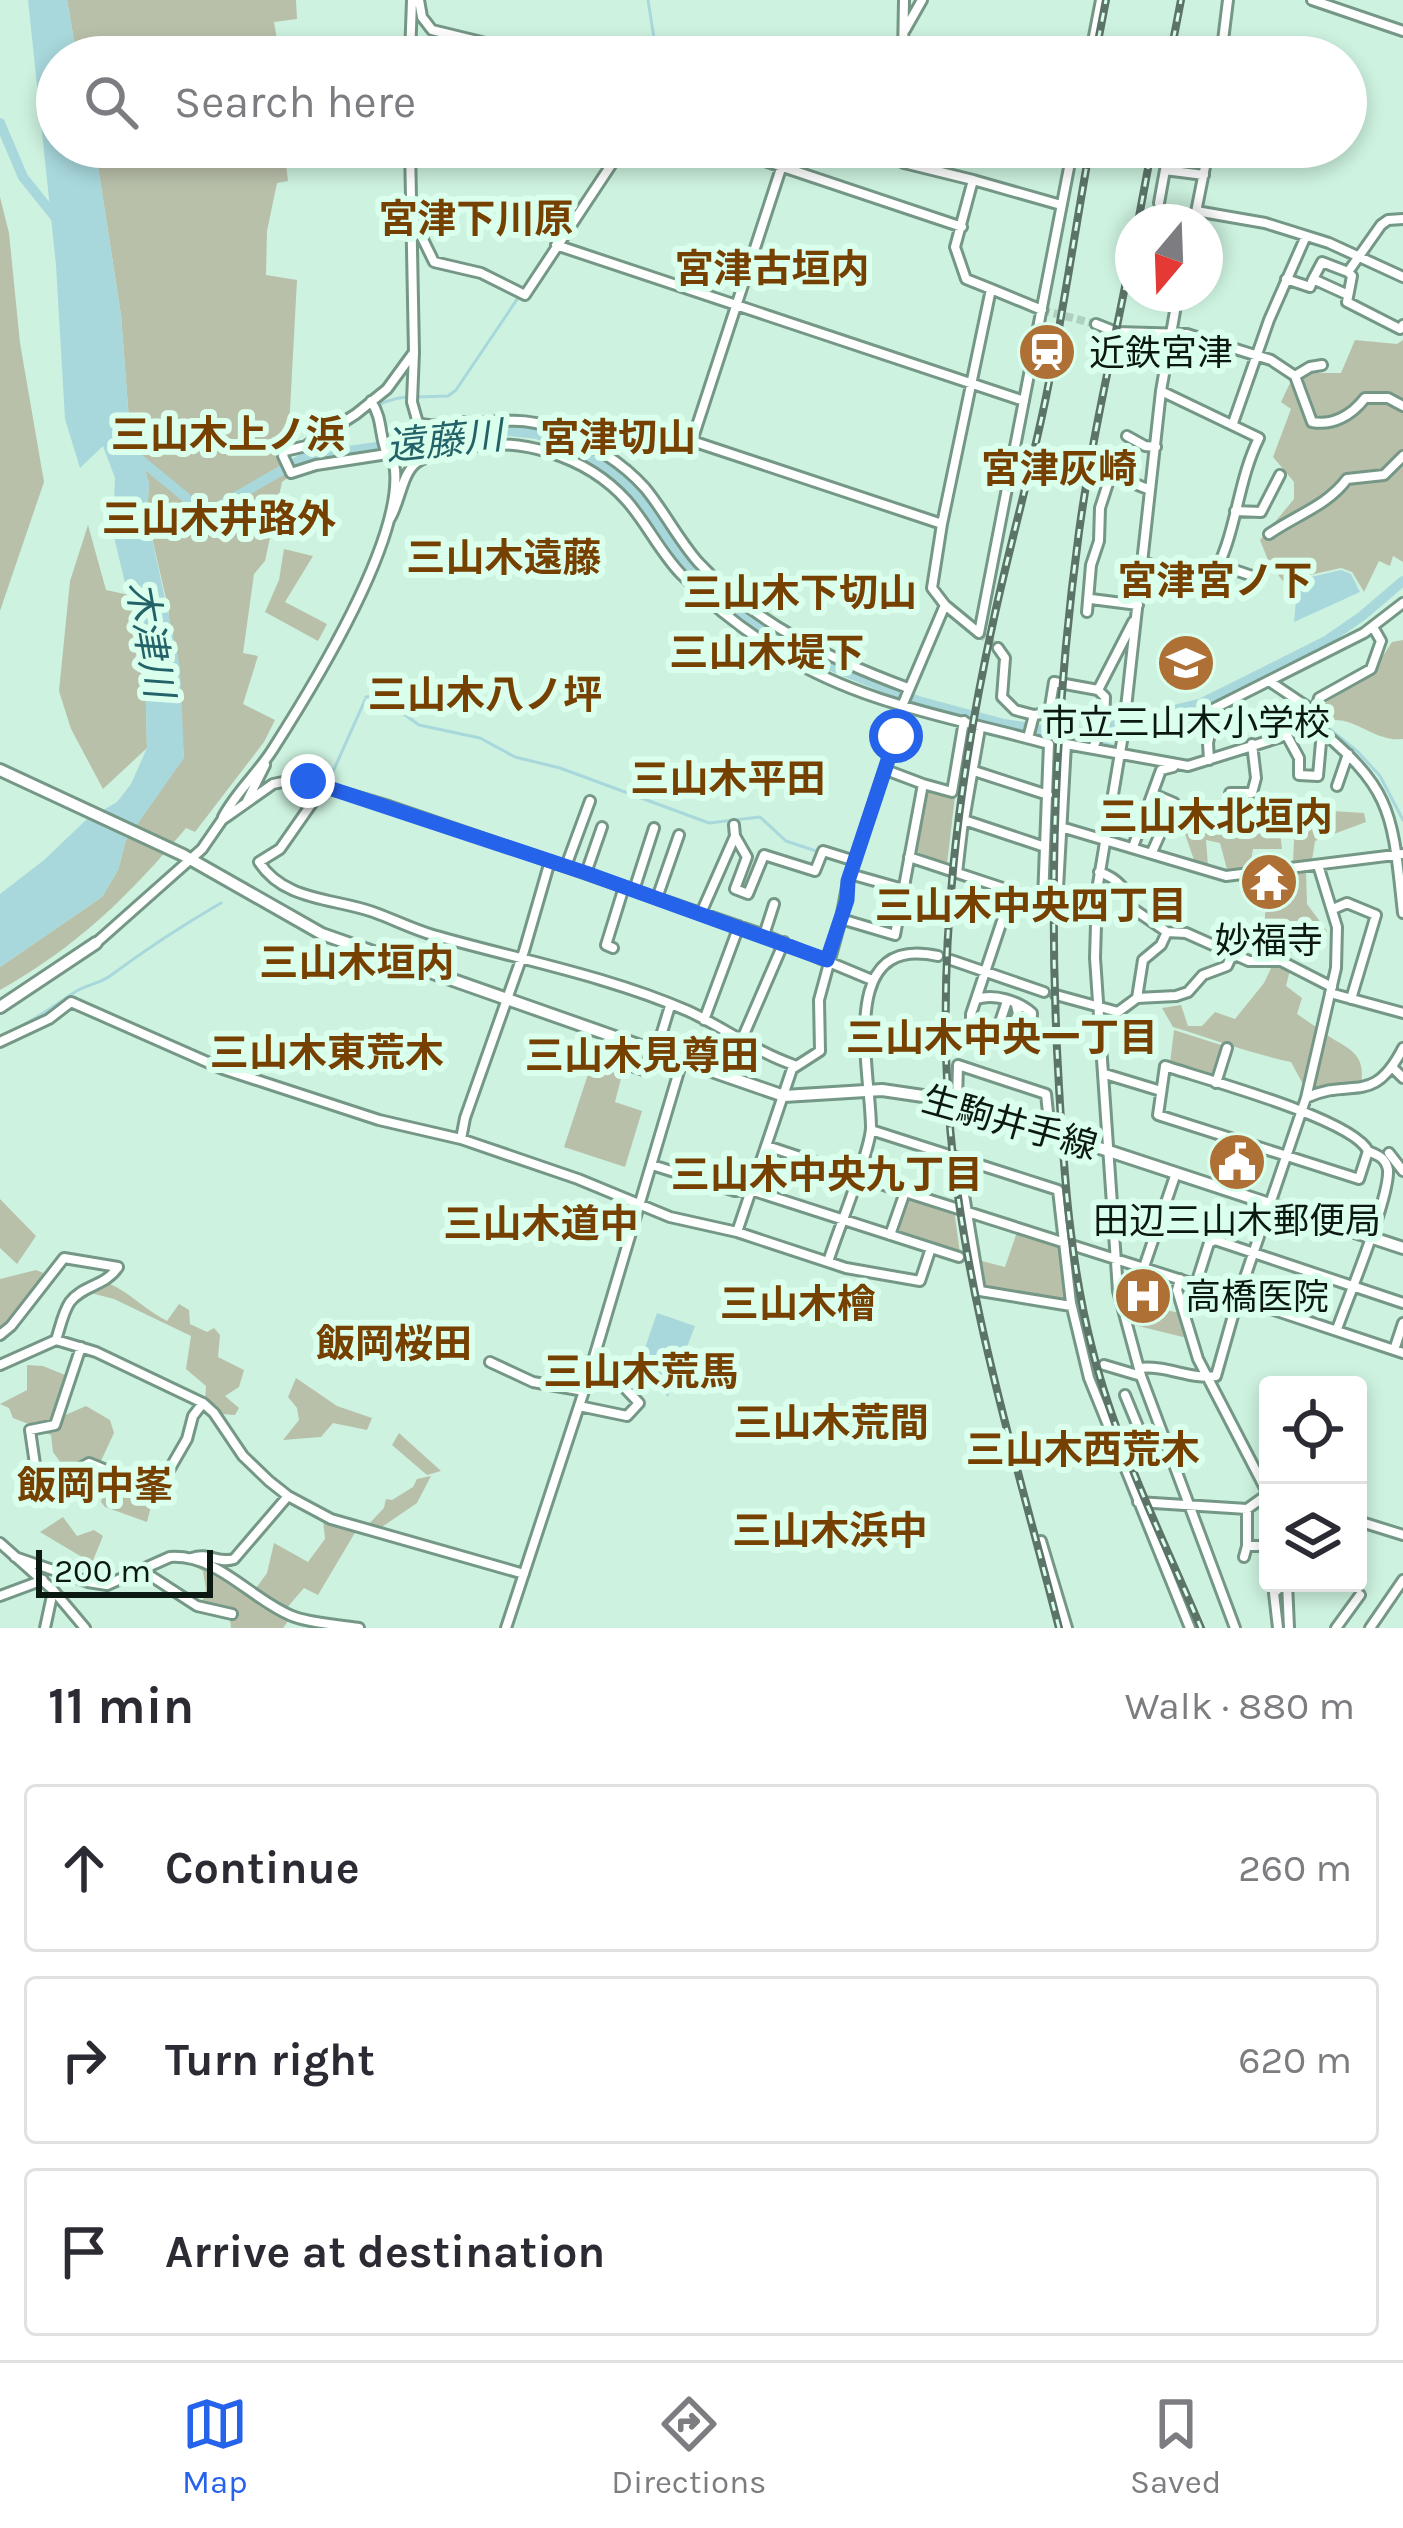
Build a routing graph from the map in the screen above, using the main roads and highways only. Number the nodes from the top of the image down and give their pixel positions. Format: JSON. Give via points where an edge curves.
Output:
{"nodes":[{"id":1,"x":0,"y":766,"type":"edge"},
{"id":2,"x":96,"y":944,"type":"road end"},
{"id":3,"x":0,"y":1007,"type":"edge"},
{"id":4,"x":1403,"y":1248,"type":"edge"}],
"edges":[{"from":1,"to":4,"type":"main road","name":"生駒井手線","via":[[189,854],[297,923],[654,1052],[784,1096],[901,1091],[957,1101]]},
{"from":2,"to":3,"type":"main road"}]}
